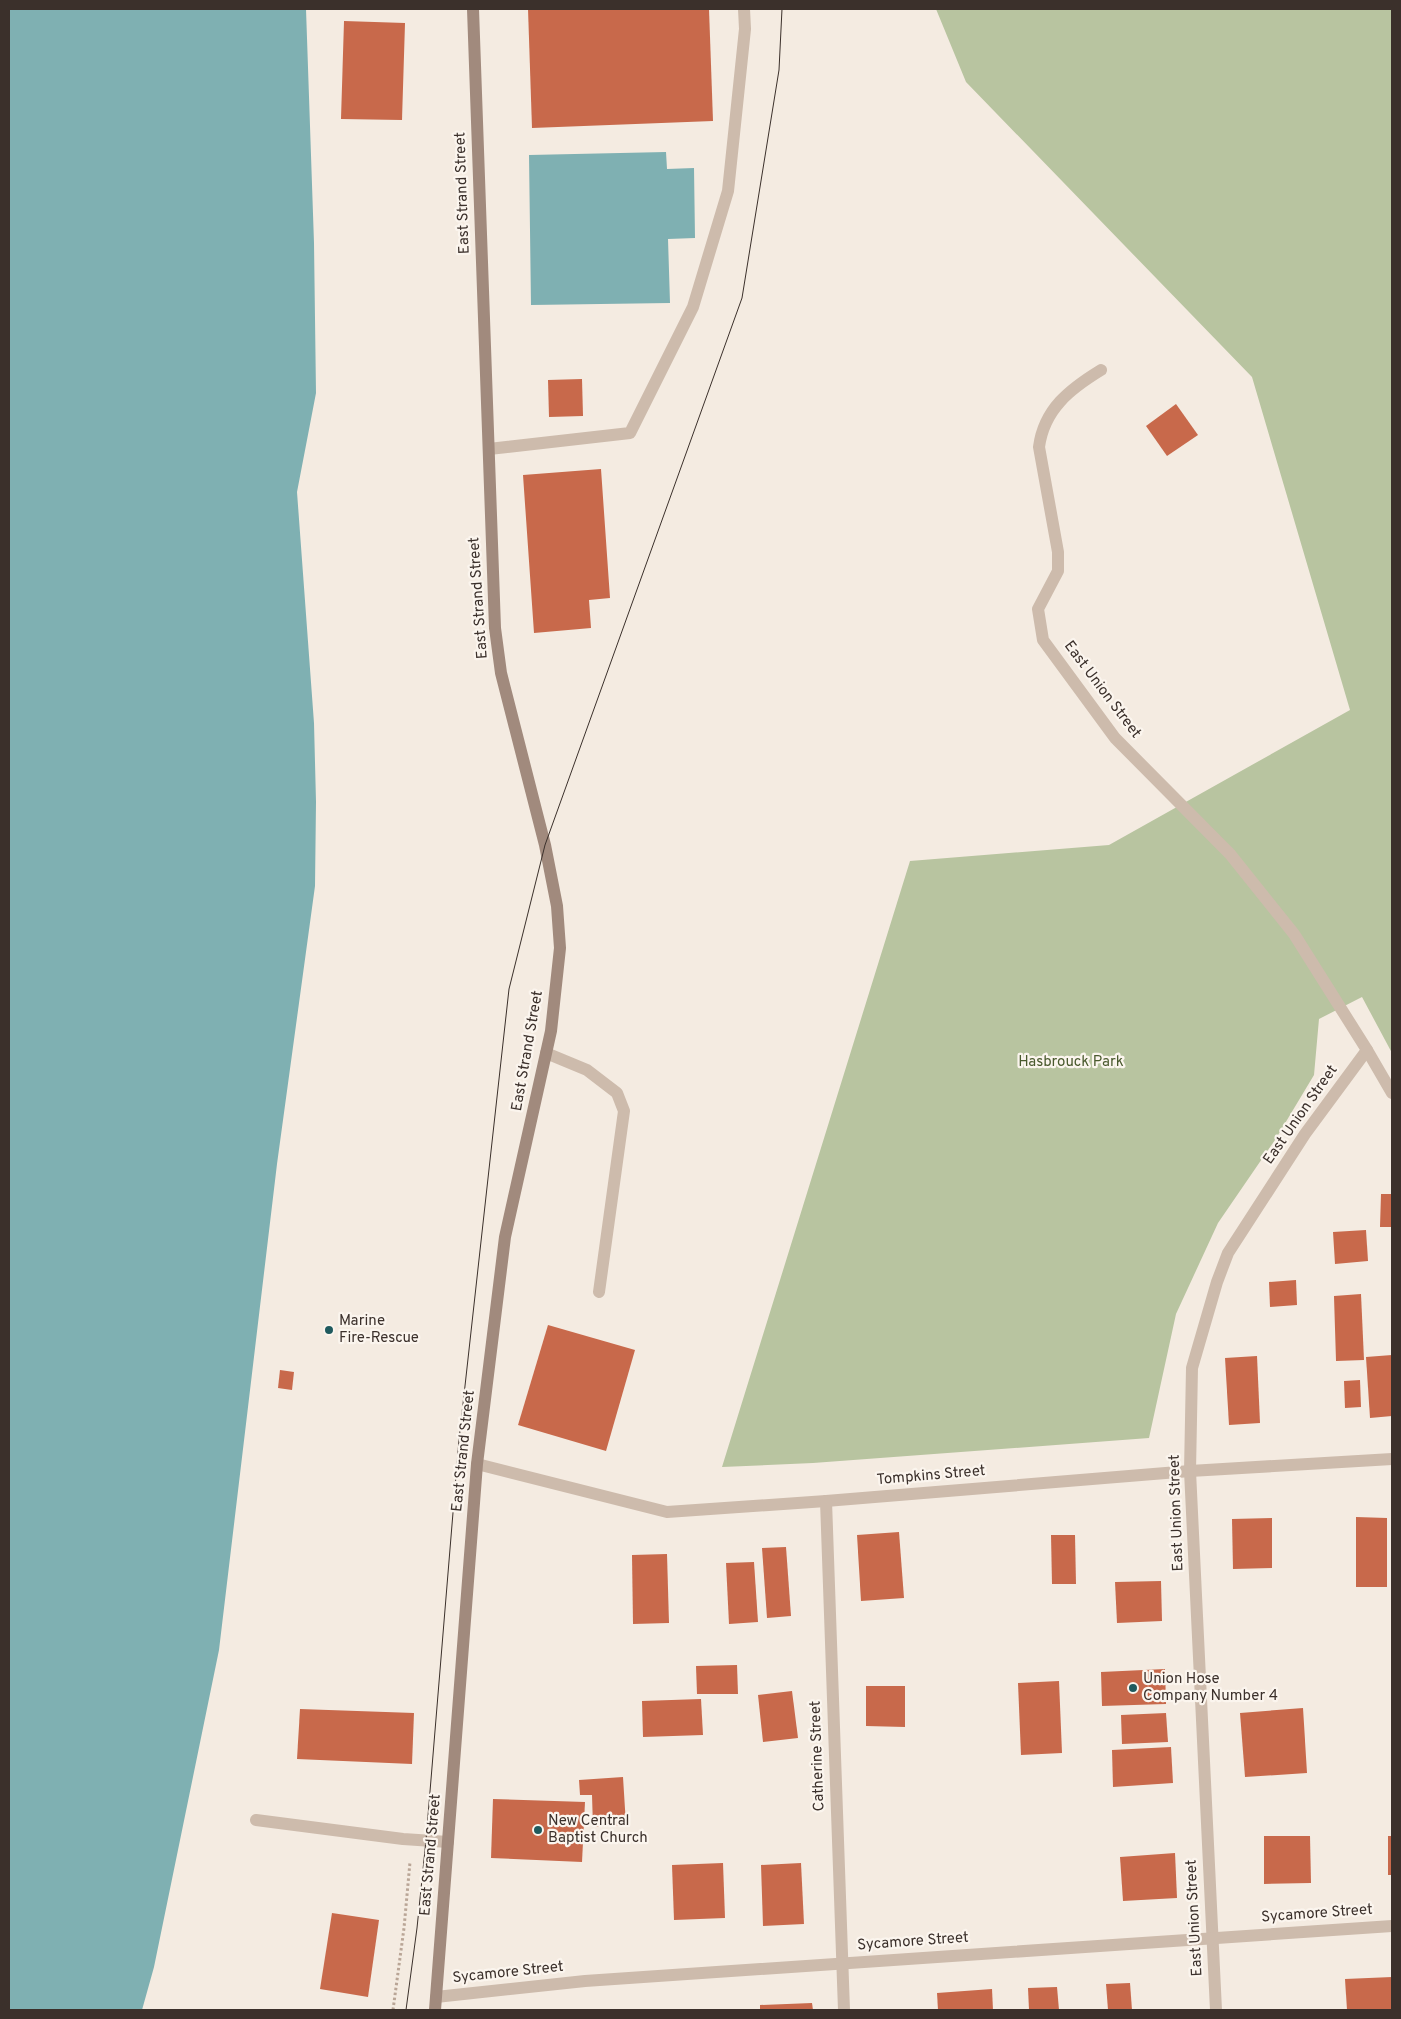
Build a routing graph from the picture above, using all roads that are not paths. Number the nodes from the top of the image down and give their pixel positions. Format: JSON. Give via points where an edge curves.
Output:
{"nodes":[{"id":1,"x":473,"y":9,"type":"edge"},
{"id":2,"x":744,"y":9,"type":"edge"},
{"id":3,"x":1101,"y":370,"type":"dead end"},
{"id":4,"x":489,"y":450,"type":"junction"},
{"id":5,"x":1367,"y":1050,"type":"junction"},
{"id":6,"x":546,"y":1053,"type":"junction"},
{"id":7,"x":1392,"y":1093,"type":"edge"},
{"id":8,"x":599,"y":1292,"type":"dead end"},
{"id":9,"x":1392,"y":1459,"type":"edge"},
{"id":10,"x":477,"y":1464,"type":"junction"},
{"id":11,"x":1190,"y":1471,"type":"junction"},
{"id":12,"x":826,"y":1501,"type":"junction"},
{"id":13,"x":256,"y":1820,"type":"dead end"},
{"id":14,"x":448,"y":1842,"type":"junction"},
{"id":15,"x":1392,"y":1926,"type":"edge"},
{"id":16,"x":1212,"y":1937,"type":"junction"},
{"id":17,"x":841,"y":1963,"type":"junction"},
{"id":18,"x":435,"y":2004,"type":"edge"},
{"id":19,"x":844,"y":2010,"type":"edge"},
{"id":20,"x":1216,"y":2010,"type":"edge"}],
"edges":[{"from":1,"to":4,"type":"street","name":"East Strand Street"},
{"from":2,"to":4,"type":"street","via":[[745,29],[728,191],[693,307],[630,433]]},
{"from":3,"to":5,"type":"street","name":"East Union Street","via":[[1085,379],[1054,406],[1041,432],[1039,447],[1058,552],[1058,571],[1038,610],[1044,640],[1115,738],[1230,854],[1288,927]]},
{"from":4,"to":6,"type":"street","name":"East Strand Street","via":[[495,628],[501,673],[545,845],[557,915],[560,948]]},
{"from":5,"to":7,"type":"street"},
{"from":5,"to":11,"type":"street","name":"East Union Street","via":[[1305,1134],[1228,1253],[1192,1368]]},
{"from":6,"to":8,"type":"street","via":[[587,1070],[617,1093],[624,1111]]},
{"from":6,"to":10,"type":"street","name":"East Strand Street","via":[[506,1237]]},
{"from":9,"to":11,"type":"street","name":"Tompkins Street"},
{"from":10,"to":12,"type":"street","name":"Tompkins Street","via":[[667,1512]]},
{"from":10,"to":14,"type":"street","name":"East Strand Street"},
{"from":11,"to":12,"type":"street","name":"Tompkins Street"},
{"from":11,"to":16,"type":"street","name":"East Union Street"},
{"from":12,"to":17,"type":"street","name":"Catherine Street"},
{"from":13,"to":14,"type":"street"},
{"from":14,"to":18,"type":"street","name":"East Strand Street"},
{"from":15,"to":16,"type":"street","name":"Sycamore Street"},
{"from":16,"to":17,"type":"street","name":"Sycamore Street"},
{"from":16,"to":20,"type":"street","name":"East Union Street"},
{"from":17,"to":18,"type":"street","name":"Sycamore Street","via":[[585,1981]]},
{"from":17,"to":19,"type":"street","name":"Catherine Street"}]}
